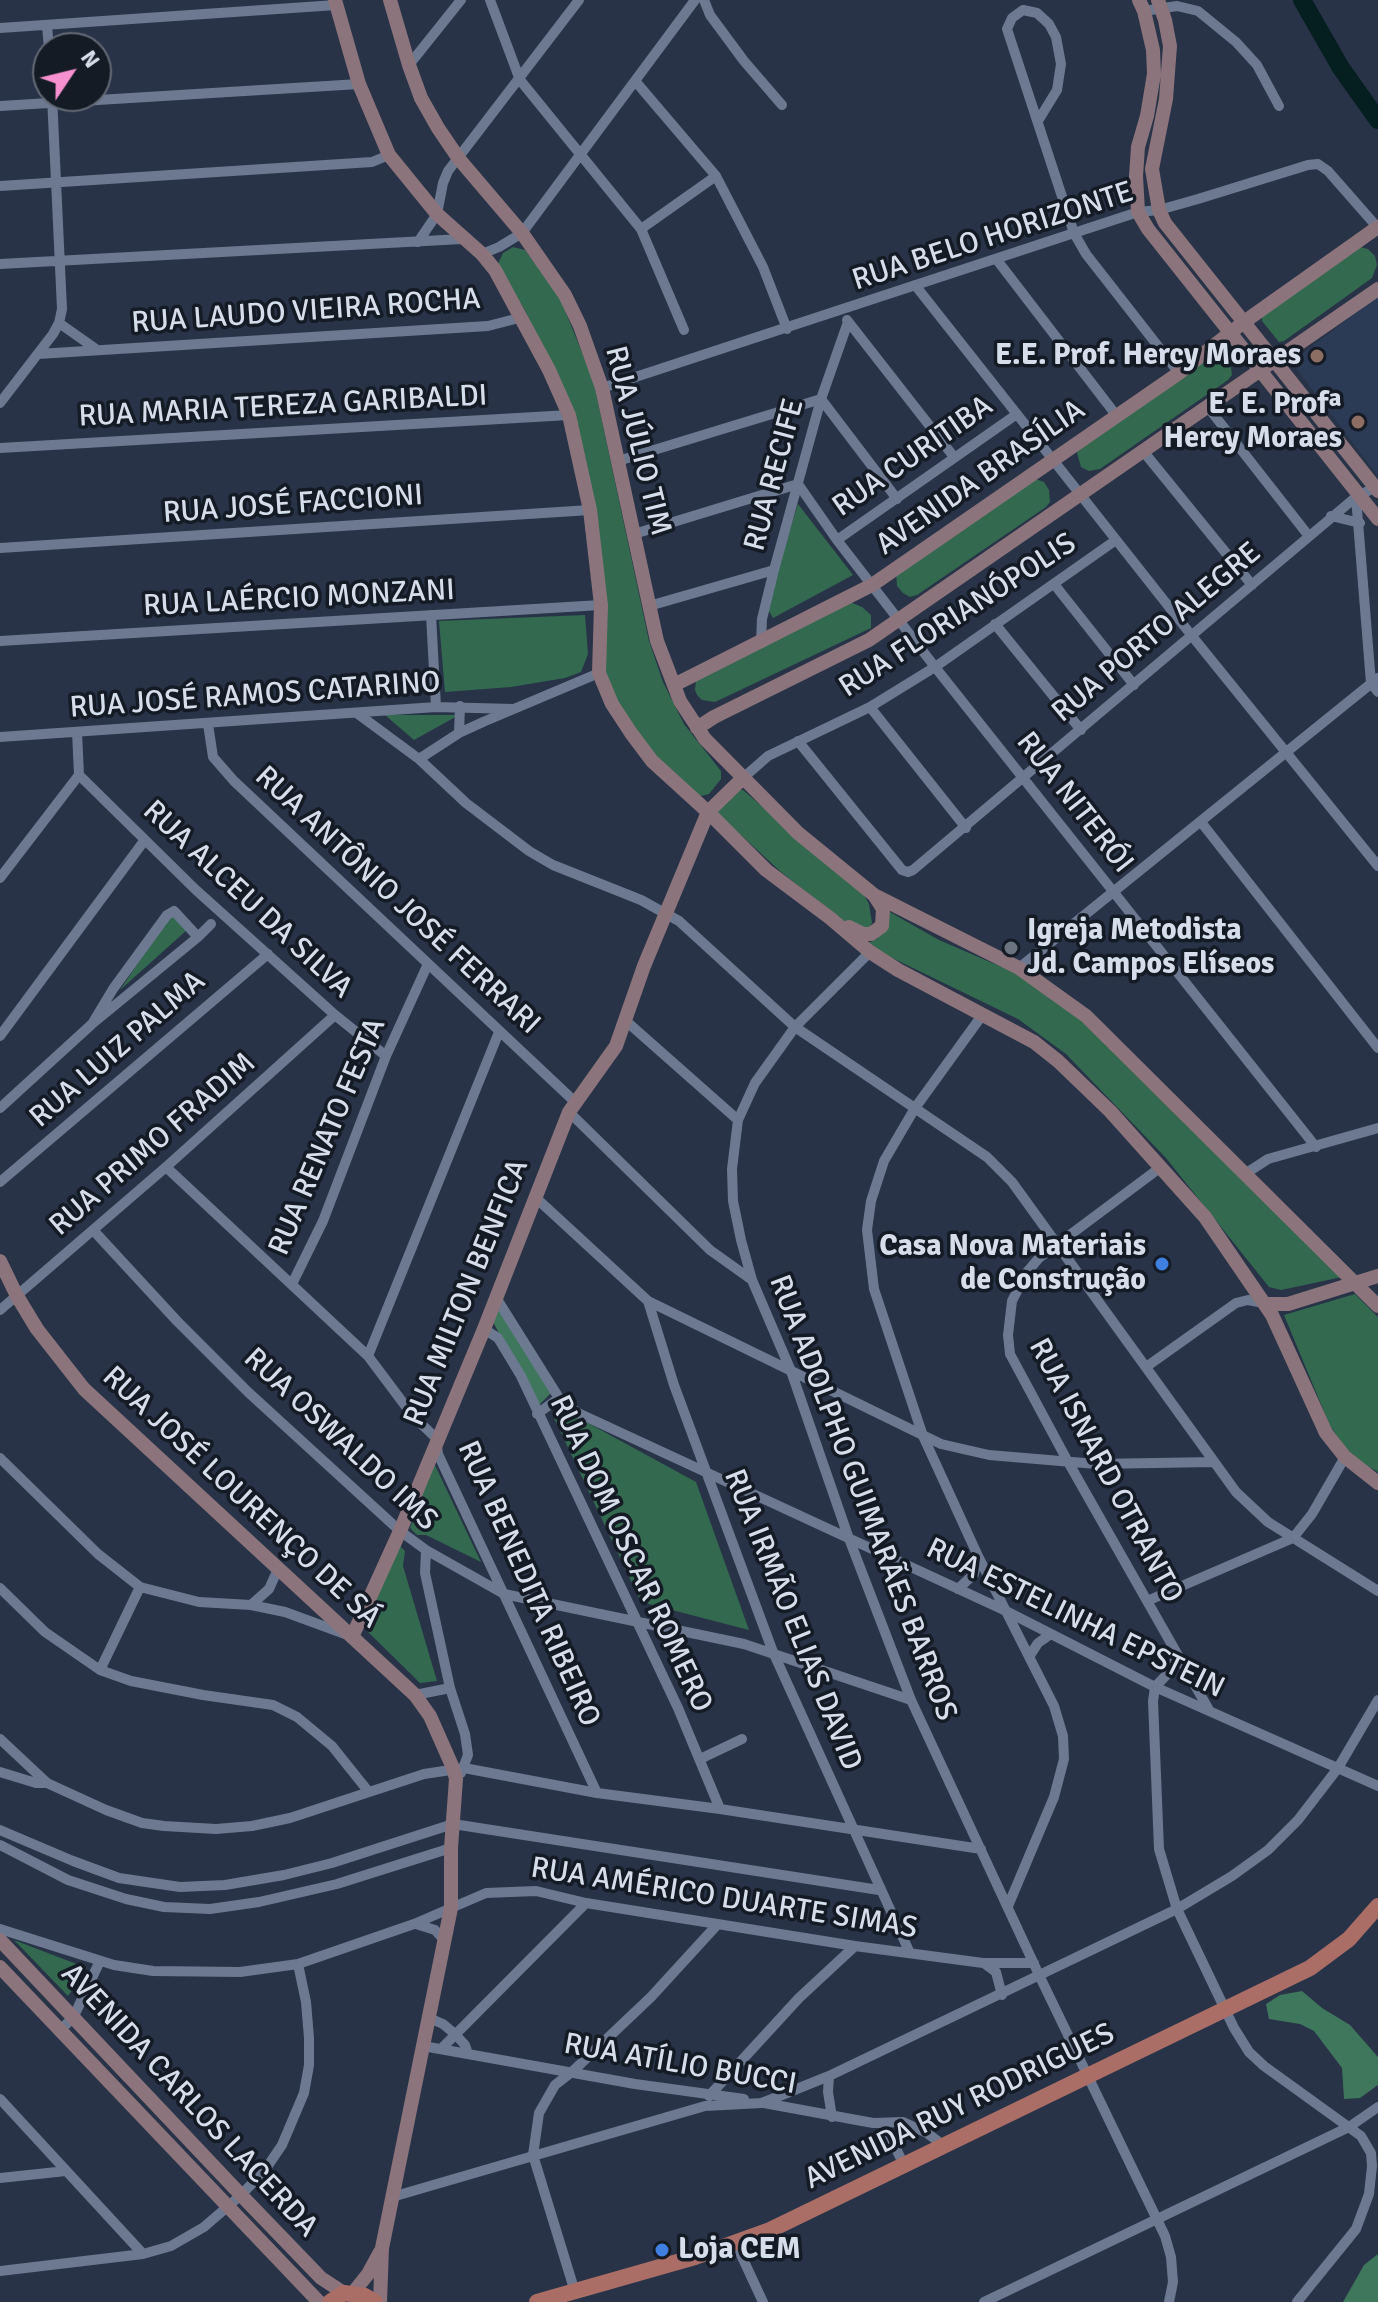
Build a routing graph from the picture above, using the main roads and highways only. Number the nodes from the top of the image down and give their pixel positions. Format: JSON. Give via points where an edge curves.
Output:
{"nodes":[{"id":1,"x":390,"y":0,"type":"edge"},
{"id":2,"x":336,"y":3,"type":"edge"},
{"id":3,"x":1159,"y":4,"type":"edge"},
{"id":4,"x":1142,"y":6,"type":"edge"},
{"id":5,"x":1378,"y":228,"type":"edge"},
{"id":6,"x":1378,"y":289,"type":"edge"},
{"id":7,"x":1244,"y":322,"type":"junction"},
{"id":8,"x":1231,"y":332,"type":"junction"},
{"id":9,"x":1275,"y":359,"type":"junction"},
{"id":10,"x":1261,"y":369,"type":"junction"},
{"id":11,"x":1377,"y":488,"type":"edge"},
{"id":12,"x":1378,"y":519,"type":"edge"},
{"id":13,"x":674,"y":685,"type":"junction"},
{"id":14,"x":697,"y":728,"type":"junction"},
{"id":15,"x":743,"y":778,"type":"junction"},
{"id":16,"x":708,"y":812,"type":"junction"},
{"id":17,"x":724,"y":828,"type":"junction"},
{"id":18,"x":699,"y":833,"type":"junction"},
{"id":19,"x":874,"y":895,"type":"junction"},
{"id":20,"x":830,"y":918,"type":"junction"},
{"id":21,"x":0,"y":1261,"type":"edge"},
{"id":22,"x":1378,"y":1276,"type":"edge"},
{"id":23,"x":1356,"y":1283,"type":"junction"},
{"id":24,"x":1266,"y":1304,"type":"junction"},
{"id":25,"x":1378,"y":1306,"type":"edge"},
{"id":26,"x":1378,"y":1483,"type":"edge"},
{"id":27,"x":352,"y":1637,"type":"junction"},
{"id":28,"x":458,"y":1772,"type":"joint"},
{"id":29,"x":1378,"y":1906,"type":"edge"},
{"id":30,"x":0,"y":1940,"type":"edge"},
{"id":31,"x":0,"y":1967,"type":"edge"},
{"id":32,"x":382,"y":2248,"type":"junction"},
{"id":33,"x":342,"y":2296,"type":"edge"},
{"id":34,"x":319,"y":2302,"type":"edge"},
{"id":35,"x":378,"y":2302,"type":"edge"},
{"id":36,"x":537,"y":2302,"type":"edge"}],
"edges":[{"from":1,"to":13,"type":"main road","name":"RUA JÚLIO TIM","via":[[421,98],[459,159],[522,233],[580,326],[602,388],[657,641]]},
{"from":2,"to":16,"type":"main road","via":[[359,84],[389,155],[437,214],[495,270],[569,415],[590,510],[601,605],[599,673],[612,704],[652,761]]},
{"from":3,"to":7,"type":"main road","via":[[1170,46],[1152,169],[1159,210]]},
{"from":4,"to":8,"type":"main road","via":[[1154,74],[1138,147],[1138,212]]},
{"from":5,"to":7,"type":"main road","name":"AVENIDA BRASÍLIA"},
{"from":6,"to":9,"type":"main road"},
{"from":7,"to":8,"type":"main road","name":"AVENIDA BRASÍLIA"},
{"from":7,"to":9,"type":"main road"},
{"from":8,"to":10,"type":"main road"},
{"from":8,"to":13,"type":"main road","name":"AVENIDA BRASÍLIA","via":[[872,585]]},
{"from":9,"to":10,"type":"main road"},
{"from":9,"to":11,"type":"main road"},
{"from":10,"to":12,"type":"main road"},
{"from":10,"to":14,"type":"main road","via":[[869,640]]},
{"from":13,"to":14,"type":"main road","name":"RUA JÚLIO TIM"},
{"from":14,"to":15,"type":"main road","name":"RUA JÚLIO TIM"},
{"from":15,"to":16,"type":"main road"},
{"from":15,"to":19,"type":"main road","name":"RUA JÚLIO TIM","via":[[798,833]]},
{"from":16,"to":17,"type":"main road"},
{"from":16,"to":18,"type":"main road","name":"RUA MILTON BENFICA"},
{"from":17,"to":18,"type":"main road"},
{"from":17,"to":20,"type":"main road","via":[[766,870]]},
{"from":18,"to":27,"type":"main road","name":"RUA MILTON BENFICA","via":[[616,1046],[571,1107],[484,1329]]},
{"from":19,"to":20,"type":"main road","via":[[884,917],[871,934]]},
{"from":19,"to":23,"type":"main road","name":"RUA JÚLIO TIM","via":[[1019,968],[1086,1016]]},
{"from":20,"to":24,"type":"main road","via":[[898,970],[1034,1042],[1058,1061],[1205,1217]]},
{"from":21,"to":27,"type":"main road","name":"RUA JOSÉ LOURENÇO DE SÁ","via":[[57,1358],[84,1389]]},
{"from":22,"to":23,"type":"main road"},
{"from":23,"to":24,"type":"main road","via":[[1288,1304]]},
{"from":23,"to":25,"type":"main road","name":"RUA JÚLIO TIM"},
{"from":24,"to":26,"type":"main road","via":[[1326,1433],[1345,1457]]},
{"from":27,"to":28,"type":"main road","name":"RUA JOSÉ LOURENÇO DE SÁ","via":[[415,1695]]},
{"from":28,"to":32,"type":"main road","name":"RUA OSWALDO IMS","via":[[451,1908]]},
{"from":29,"to":36,"type":"main road","name":"AVENIDA RUY RODRIGUES","via":[[1349,1939],[1310,1968],[736,2244]]},
{"from":30,"to":33,"type":"main road","name":"AVENIDA CARLOS LACERDA"},
{"from":31,"to":34,"type":"main road","name":"AVENIDA CARLOS LACERDA"},
{"from":32,"to":33,"type":"main road","via":[[368,2274]]},
{"from":32,"to":35,"type":"main road"},
{"from":33,"to":35,"type":"main road"}]}
